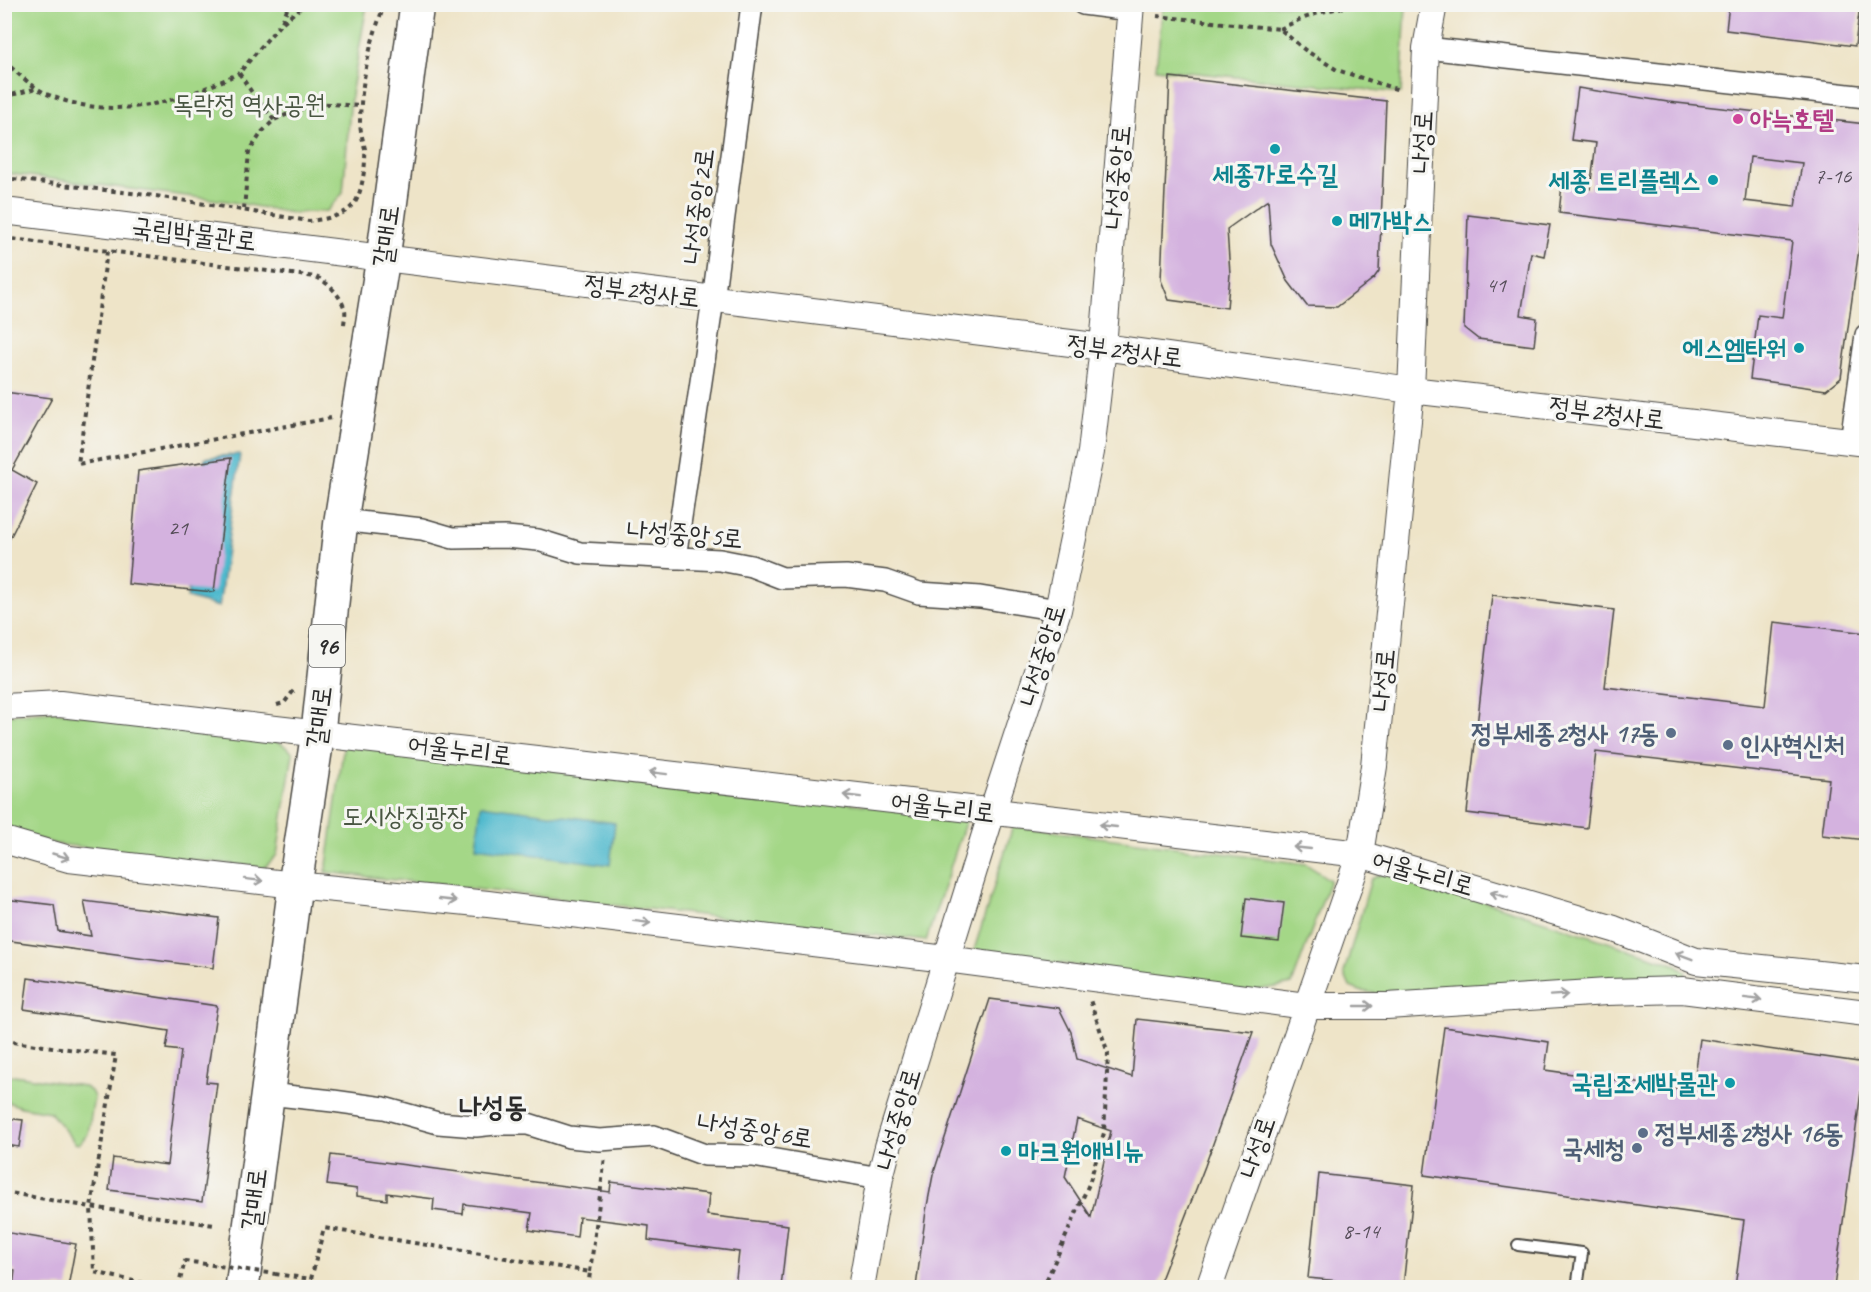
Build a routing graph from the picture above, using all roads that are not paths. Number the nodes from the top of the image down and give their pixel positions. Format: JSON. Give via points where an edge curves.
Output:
{"nodes":[{"id":1,"x":417,"y":4,"type":"edge"},
{"id":2,"x":752,"y":4,"type":"edge"},
{"id":3,"x":1083,"y":4,"type":"edge"},
{"id":4,"x":1434,"y":4,"type":"edge"},
{"id":5,"x":1130,"y":7,"type":"edge"},
{"id":6,"x":1426,"y":48,"type":"junction"},
{"id":7,"x":1866,"y":98,"type":"edge"},
{"id":8,"x":4,"y":210,"type":"edge"},
{"id":9,"x":383,"y":258,"type":"junction"},
{"id":10,"x":713,"y":300,"type":"junction"},
{"id":11,"x":1866,"y":335,"type":"edge"},
{"id":12,"x":1103,"y":347,"type":"junction"},
{"id":13,"x":1411,"y":390,"type":"junction"},
{"id":14,"x":1858,"y":442,"type":"edge"},
{"id":15,"x":341,"y":520,"type":"junction"},
{"id":16,"x":675,"y":558,"type":"junction"},
{"id":17,"x":1058,"y":610,"type":"junction"},
{"id":18,"x":4,"y":707,"type":"edge"},
{"id":19,"x":318,"y":732,"type":"junction"},
{"id":20,"x":992,"y":812,"type":"junction"},
{"id":21,"x":4,"y":840,"type":"edge"},
{"id":22,"x":1360,"y":854,"type":"junction"},
{"id":23,"x":295,"y":885,"type":"junction"},
{"id":24,"x":946,"y":958,"type":"junction"},
{"id":25,"x":1866,"y":979,"type":"edge"},
{"id":26,"x":1306,"y":1006,"type":"junction"},
{"id":27,"x":1866,"y":1013,"type":"edge"},
{"id":28,"x":268,"y":1094,"type":"junction"},
{"id":29,"x":880,"y":1178,"type":"junction"},
{"id":30,"x":1518,"y":1245,"type":"dead end"},
{"id":31,"x":242,"y":1287,"type":"edge"},
{"id":32,"x":861,"y":1287,"type":"edge"},
{"id":33,"x":1209,"y":1287,"type":"edge"},
{"id":34,"x":1577,"y":1287,"type":"edge"}],
"edges":[{"from":1,"to":9,"type":"main road","name":"갈매로","number":"96"},
{"from":2,"to":10,"type":"street","name":"나성중앙2로"},
{"from":3,"to":5,"type":"street"},
{"from":4,"to":6,"type":"street","name":"나성로"},
{"from":5,"to":12,"type":"street","name":"나성중앙로"},
{"from":6,"to":7,"type":"street"},
{"from":6,"to":13,"type":"street","name":"나성로"},
{"from":8,"to":9,"type":"street","name":"국립박물관로"},
{"from":9,"to":10,"type":"street","name":"정부2청사로"},
{"from":9,"to":15,"type":"main road","name":"갈매로","number":"96"},
{"from":10,"to":12,"type":"street","name":"정부2청사로"},
{"from":10,"to":16,"type":"street","name":"나성중앙2로"},
{"from":11,"to":14,"type":"street"},
{"from":12,"to":13,"type":"street","name":"정부2청사로"},
{"from":12,"to":17,"type":"street","name":"나성중앙로","via":[[1091,452]]},
{"from":13,"to":14,"type":"street","name":"정부2청사로"},
{"from":13,"to":22,"type":"street","name":"나성로","via":[[1374,766]]},
{"from":15,"to":16,"type":"street","name":"나성중앙5로","via":[[422,529],[453,538],[538,540],[580,553]]},
{"from":15,"to":19,"type":"main road","name":"갈매로","number":"96"},
{"from":16,"to":17,"type":"street","name":"나성중앙5로","via":[[720,560],[782,578],[846,576],[885,580],[919,593],[980,597]]},
{"from":17,"to":20,"type":"street","name":"나성중앙로"},
{"from":18,"to":19,"type":"street","name":"어울누리로","via":[[60,704]]},
{"from":20,"to":19,"type":"street","name":"어울누리로","one_way":true},
{"from":19,"to":23,"type":"main road","name":"갈매로","number":"96"},
{"from":22,"to":20,"type":"street","name":"어울누리로","one_way":true},
{"from":20,"to":24,"type":"street","name":"나성중앙로"},
{"from":21,"to":23,"type":"street","one_way":true,"via":[[69,858]]},
{"from":25,"to":22,"type":"street","name":"어울누리로","one_way":true,"via":[[1696,960],[1614,929]]},
{"from":22,"to":26,"type":"street","name":"나성로"},
{"from":23,"to":24,"type":"street","one_way":true},
{"from":23,"to":28,"type":"main road","name":"갈매로","number":"96"},
{"from":24,"to":26,"type":"street"},
{"from":24,"to":29,"type":"street","name":"나성중앙로"},
{"from":26,"to":27,"type":"street","one_way":true,"via":[[1387,1006],[1682,990]]},
{"from":26,"to":33,"type":"street","name":"나성로"},
{"from":28,"to":29,"type":"street","name":"나성중앙6로","via":[[384,1108],[438,1123],[528,1124],[569,1137],[600,1140],[654,1136],[705,1155],[753,1156]]},
{"from":28,"to":31,"type":"main road","name":"갈매로","number":"96"},
{"from":29,"to":32,"type":"street","name":"나성중앙로"},
{"from":30,"to":34,"type":"lane","via":[[1582,1253]]}]}
